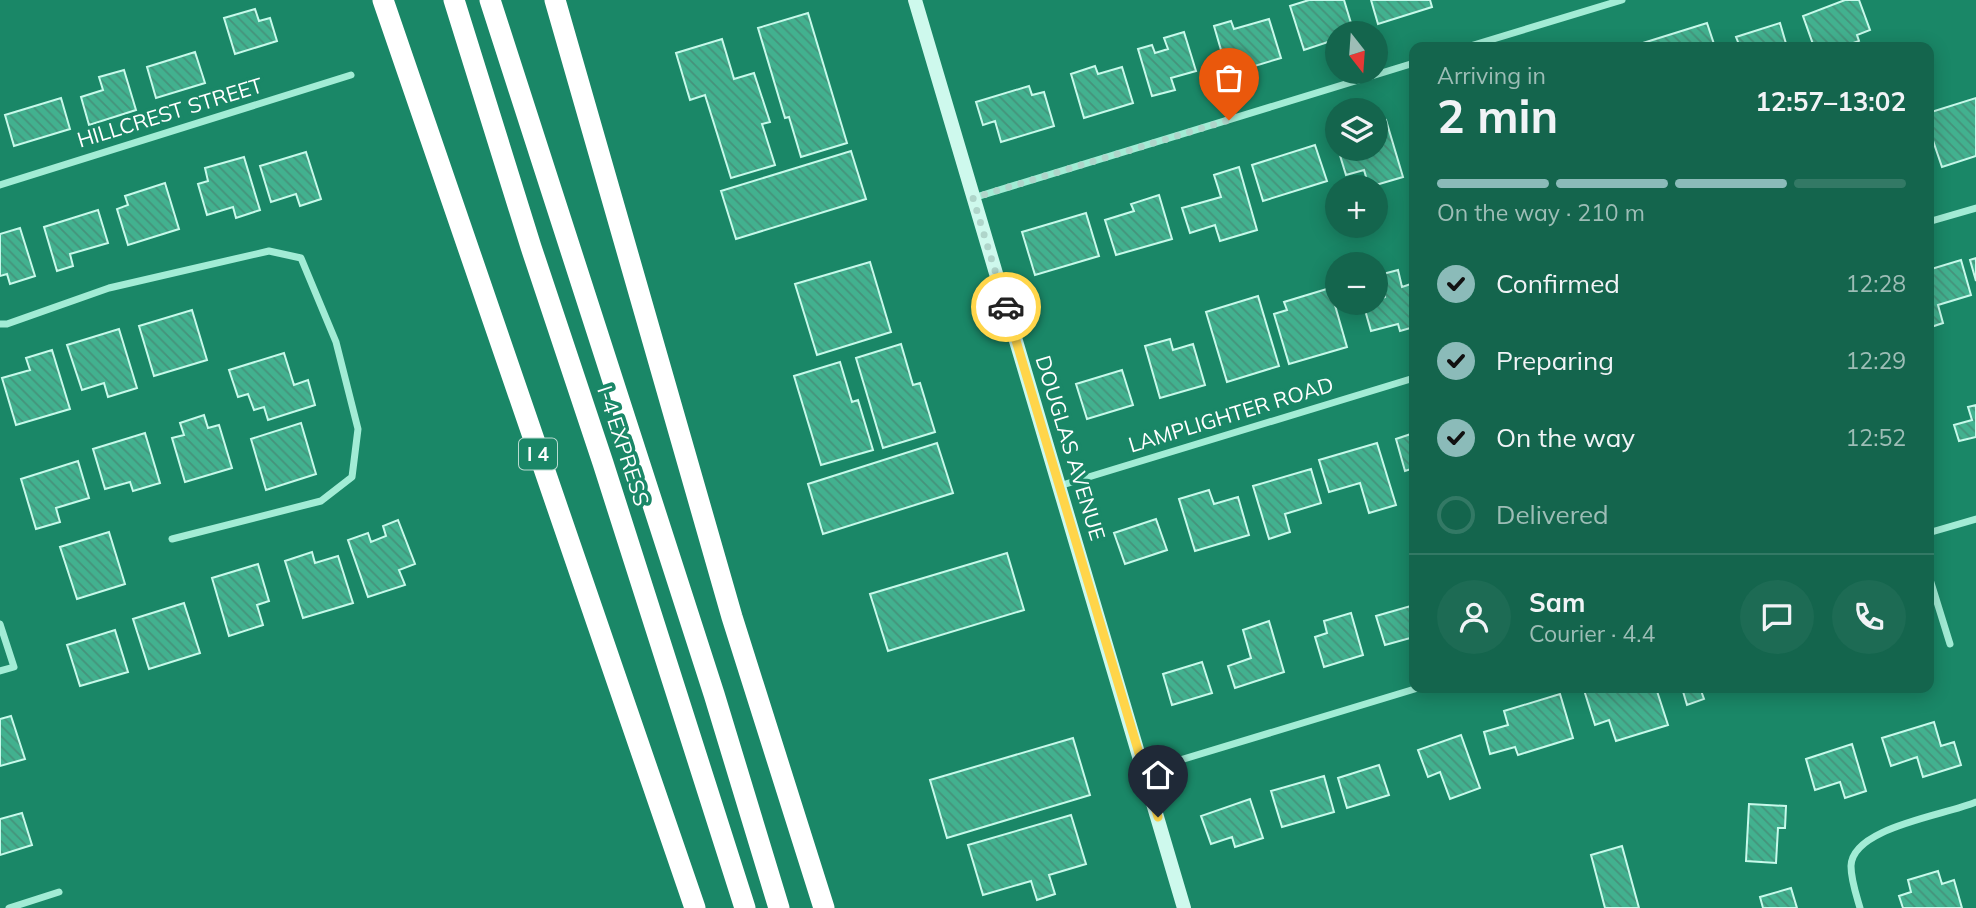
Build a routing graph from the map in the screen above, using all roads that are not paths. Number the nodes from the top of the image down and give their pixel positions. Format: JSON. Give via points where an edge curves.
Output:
{"nodes":[{"id":1,"x":383,"y":0,"type":"edge"},
{"id":2,"x":454,"y":0,"type":"edge"},
{"id":3,"x":490,"y":0,"type":"edge"},
{"id":4,"x":555,"y":0,"type":"edge"},
{"id":5,"x":915,"y":0,"type":"edge"},
{"id":6,"x":1622,"y":0,"type":"edge"},
{"id":7,"x":1483,"y":42,"type":"edge"},
{"id":8,"x":1409,"y":66,"type":"edge"},
{"id":9,"x":351,"y":75,"type":"dead end"},
{"id":10,"x":0,"y":185,"type":"edge"},
{"id":11,"x":973,"y":198,"type":"junction"},
{"id":12,"x":1976,"y":208,"type":"edge"},
{"id":13,"x":1934,"y":220,"type":"edge"},
{"id":14,"x":0,"y":324,"type":"edge"},
{"id":15,"x":1409,"y":380,"type":"edge"},
{"id":16,"x":1059,"y":486,"type":"junction"},
{"id":17,"x":1976,"y":519,"type":"edge"},
{"id":18,"x":1934,"y":531,"type":"edge"},
{"id":19,"x":172,"y":539,"type":"dead end"},
{"id":20,"x":1934,"y":592,"type":"edge"},
{"id":21,"x":0,"y":624,"type":"edge"},
{"id":22,"x":1951,"y":644,"type":"dead end"},
{"id":23,"x":0,"y":671,"type":"edge"},
{"id":24,"x":1409,"y":691,"type":"edge"},
{"id":25,"x":1144,"y":771,"type":"junction"},
{"id":26,"x":1976,"y":803,"type":"edge"},
{"id":27,"x":59,"y":892,"type":"dead end"},
{"id":28,"x":9,"y":908,"type":"edge"},
{"id":29,"x":695,"y":908,"type":"edge"},
{"id":30,"x":745,"y":908,"type":"edge"},
{"id":31,"x":779,"y":908,"type":"edge"},
{"id":32,"x":824,"y":908,"type":"edge"},
{"id":33,"x":1184,"y":908,"type":"edge"},
{"id":34,"x":1860,"y":908,"type":"edge"}],
"edges":[{"from":1,"to":29,"type":"highway","number":"I 4"},
{"from":2,"to":30,"type":"highway","name":"I-4 EXPRESS"},
{"from":3,"to":31,"type":"highway","name":"I-4 EXPRESS"},
{"from":4,"to":32,"type":"highway","via":[[733,617]]},
{"from":5,"to":11,"type":"main road","name":"DOUGLAS AVENUE"},
{"from":6,"to":7,"type":"street"},
{"from":8,"to":11,"type":"street"},
{"from":9,"to":10,"type":"street","name":"HILLCREST STREET"},
{"from":11,"to":16,"type":"main road","name":"DOUGLAS AVENUE"},
{"from":12,"to":13,"type":"street"},
{"from":14,"to":19,"type":"street","via":[[109,288],[269,251],[301,258],[336,342],[358,429],[352,477],[321,501]]},
{"from":15,"to":16,"type":"street","name":"LAMPLIGHTER ROAD"},
{"from":16,"to":25,"type":"main road","name":"DOUGLAS AVENUE"},
{"from":17,"to":18,"type":"street"},
{"from":20,"to":22,"type":"street"},
{"from":21,"to":23,"type":"street","via":[[13,667]]},
{"from":24,"to":25,"type":"street"},
{"from":25,"to":33,"type":"main road","name":"DOUGLAS AVENUE"},
{"from":26,"to":34,"type":"street","via":[[1878,834],[1861,844],[1851,863]]},
{"from":27,"to":28,"type":"street"}]}
